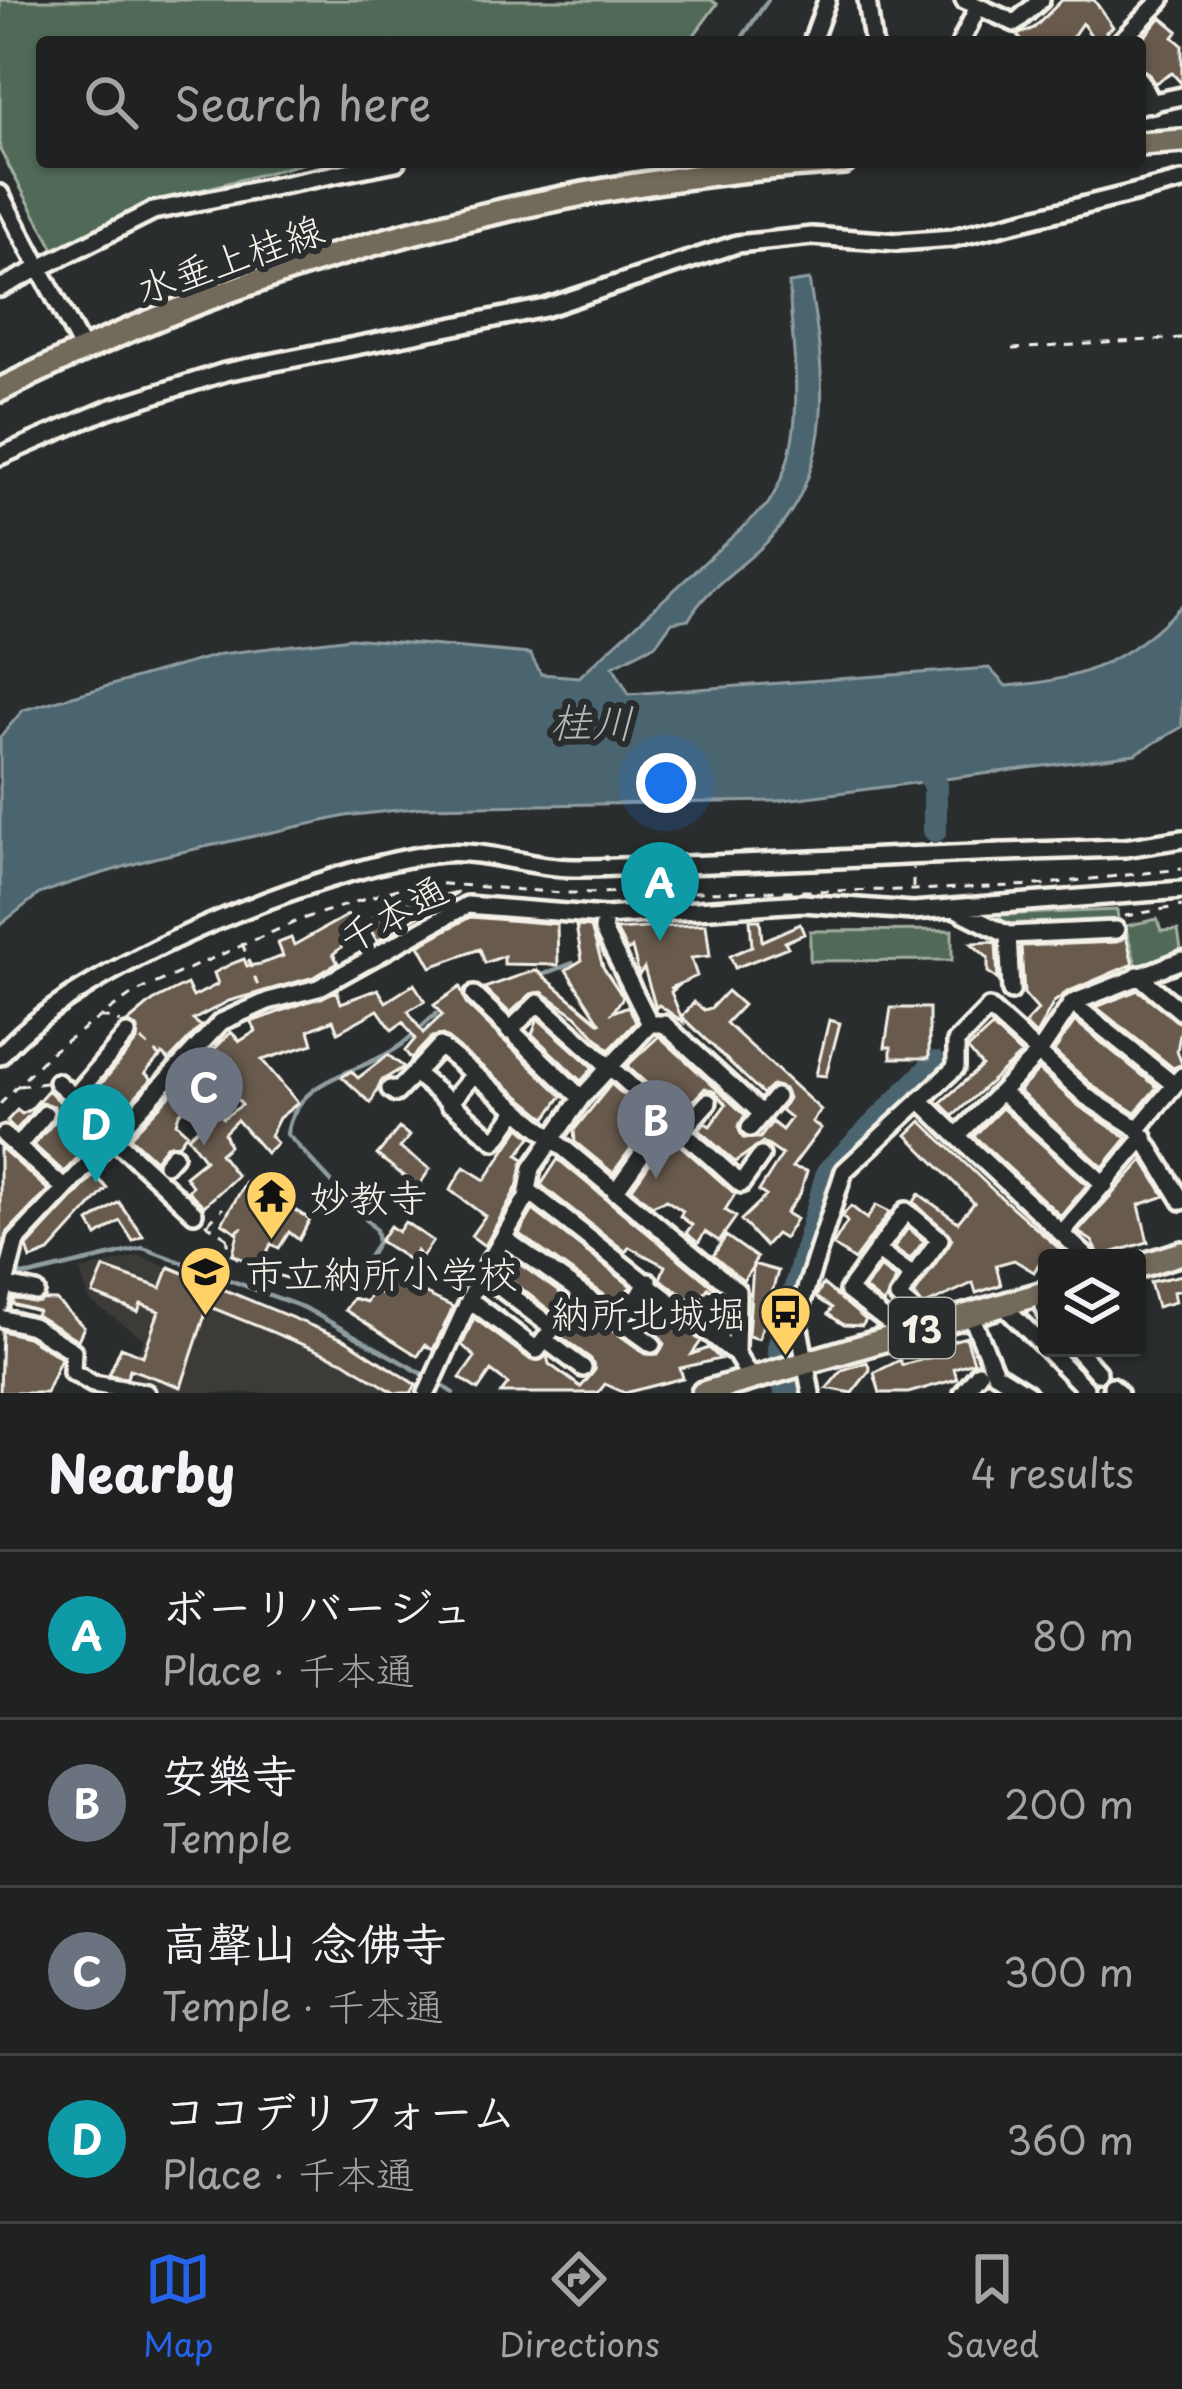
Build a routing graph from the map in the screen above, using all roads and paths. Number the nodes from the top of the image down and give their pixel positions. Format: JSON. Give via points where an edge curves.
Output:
{"nodes":[{"id":1,"x":827,"y":0,"type":"edge"},
{"id":2,"x":867,"y":0,"type":"edge"},
{"id":3,"x":1041,"y":0,"type":"edge"},
{"id":4,"x":1161,"y":0,"type":"edge"},
{"id":5,"x":971,"y":3,"type":"edge"},
{"id":6,"x":1016,"y":23,"type":"junction"},
{"id":7,"x":814,"y":36,"type":"edge"},
{"id":8,"x":872,"y":36,"type":"edge"},
{"id":9,"x":963,"y":36,"type":"edge"},
{"id":10,"x":1017,"y":36,"type":"edge"},
{"id":11,"x":1126,"y":36,"type":"edge"},
{"id":12,"x":1182,"y":96,"type":"edge"},
{"id":13,"x":1146,"y":105,"type":"edge"},
{"id":14,"x":1182,"y":141,"type":"edge"},
{"id":15,"x":1146,"y":144,"type":"edge"},
{"id":16,"x":368,"y":168,"type":"edge"},
{"id":17,"x":743,"y":168,"type":"edge"},
{"id":18,"x":1182,"y":181,"type":"edge"},
{"id":19,"x":0,"y":194,"type":"edge"},
{"id":20,"x":16,"y":223,"type":"junction"},
{"id":21,"x":0,"y":232,"type":"edge"},
{"id":22,"x":39,"y":265,"type":"junction"},
{"id":23,"x":0,"y":288,"type":"edge"},
{"id":24,"x":1182,"y":338,"type":"edge"},
{"id":25,"x":82,"y":348,"type":"junction"},
{"id":26,"x":1012,"y":349,"type":"dead end"},
{"id":27,"x":0,"y":390,"type":"edge"},
{"id":28,"x":0,"y":456,"type":"edge"},
{"id":29,"x":1182,"y":839,"type":"edge"},
{"id":30,"x":913,"y":854,"type":"junction"},
{"id":31,"x":913,"y":890,"type":"dead end"},
{"id":32,"x":1182,"y":890,"type":"edge"},
{"id":33,"x":1182,"y":906,"type":"edge"},
{"id":34,"x":956,"y":909,"type":"junction"},
{"id":35,"x":605,"y":916,"type":"junction"},
{"id":36,"x":1117,"y":930,"type":"joint"},
{"id":37,"x":1008,"y":935,"type":"junction"},
{"id":38,"x":242,"y":943,"type":"dead end"},
{"id":39,"x":1182,"y":960,"type":"edge"},
{"id":40,"x":1138,"y":975,"type":"junction"},
{"id":41,"x":1012,"y":992,"type":"dead end"},
{"id":42,"x":474,"y":995,"type":"dead end"},
{"id":43,"x":264,"y":1002,"type":"junction"},
{"id":44,"x":1072,"y":1003,"type":"junction"},
{"id":45,"x":1182,"y":1012,"type":"edge"},
{"id":46,"x":650,"y":1024,"type":"junction"},
{"id":47,"x":509,"y":1030,"type":"junction"},
{"id":48,"x":127,"y":1034,"type":"dead end"},
{"id":49,"x":1039,"y":1054,"type":"junction"},
{"id":50,"x":0,"y":1056,"type":"edge"},
{"id":51,"x":608,"y":1070,"type":"junction"},
{"id":52,"x":415,"y":1073,"type":"junction"},
{"id":53,"x":474,"y":1074,"type":"junction"},
{"id":54,"x":1177,"y":1079,"type":"edge"},
{"id":55,"x":57,"y":1082,"type":"joint"},
{"id":56,"x":17,"y":1087,"type":"dead end"},
{"id":57,"x":390,"y":1089,"type":"dead end"},
{"id":58,"x":1002,"y":1092,"type":"junction"},
{"id":59,"x":75,"y":1096,"type":"junction"},
{"id":60,"x":776,"y":1097,"type":"dead end"},
{"id":61,"x":580,"y":1098,"type":"junction"},
{"id":62,"x":920,"y":1100,"type":"junction"},
{"id":63,"x":708,"y":1102,"type":"dead end"},
{"id":64,"x":449,"y":1104,"type":"junction"},
{"id":65,"x":517,"y":1110,"type":"junction"},
{"id":66,"x":45,"y":1114,"type":"dead end"},
{"id":67,"x":680,"y":1132,"type":"junction"},
{"id":68,"x":1141,"y":1133,"type":"junction"},
{"id":69,"x":4,"y":1135,"type":"dead end"},
{"id":70,"x":114,"y":1135,"type":"junction"},
{"id":71,"x":957,"y":1136,"type":"junction"},
{"id":72,"x":549,"y":1140,"type":"junction"},
{"id":73,"x":649,"y":1144,"type":"dead end"},
{"id":74,"x":17,"y":1147,"type":"junction"},
{"id":75,"x":761,"y":1156,"type":"dead end"},
{"id":76,"x":1105,"y":1185,"type":"junction"},
{"id":77,"x":64,"y":1187,"type":"junction"},
{"id":78,"x":529,"y":1191,"type":"junction"},
{"id":79,"x":615,"y":1192,"type":"junction"},
{"id":80,"x":1182,"y":1201,"type":"edge"},
{"id":81,"x":223,"y":1208,"type":"dead end"},
{"id":82,"x":200,"y":1218,"type":"junction"},
{"id":83,"x":243,"y":1227,"type":"dead end"},
{"id":84,"x":0,"y":1230,"type":"edge"},
{"id":85,"x":1062,"y":1233,"type":"junction"},
{"id":86,"x":504,"y":1238,"type":"junction"},
{"id":87,"x":230,"y":1239,"type":"junction"},
{"id":88,"x":16,"y":1241,"type":"junction"},
{"id":89,"x":1079,"y":1249,"type":"edge"},
{"id":90,"x":877,"y":1250,"type":"junction"},
{"id":91,"x":1182,"y":1253,"type":"edge"},
{"id":92,"x":1146,"y":1264,"type":"edge"},
{"id":93,"x":482,"y":1274,"type":"junction"},
{"id":94,"x":913,"y":1276,"type":"junction"},
{"id":95,"x":291,"y":1279,"type":"dead end"},
{"id":96,"x":650,"y":1282,"type":"junction"},
{"id":97,"x":4,"y":1284,"type":"junction"},
{"id":98,"x":36,"y":1292,"type":"dead end"},
{"id":99,"x":470,"y":1300,"type":"junction"},
{"id":100,"x":1038,"y":1302,"type":"edge"},
{"id":101,"x":0,"y":1304,"type":"edge"},
{"id":102,"x":1004,"y":1306,"type":"junction"},
{"id":103,"x":971,"y":1315,"type":"junction"},
{"id":104,"x":0,"y":1318,"type":"edge"},
{"id":105,"x":620,"y":1320,"type":"junction"},
{"id":106,"x":918,"y":1329,"type":"junction"},
{"id":107,"x":896,"y":1336,"type":"junction"},
{"id":108,"x":545,"y":1340,"type":"junction"},
{"id":109,"x":652,"y":1344,"type":"dead end"},
{"id":110,"x":736,"y":1354,"type":"junction"},
{"id":111,"x":1070,"y":1357,"type":"edge"},
{"id":112,"x":1080,"y":1357,"type":"edge"},
{"id":113,"x":800,"y":1364,"type":"junction"},
{"id":114,"x":583,"y":1368,"type":"dead end"},
{"id":115,"x":979,"y":1373,"type":"dead end"},
{"id":116,"x":758,"y":1378,"type":"junction"},
{"id":117,"x":1091,"y":1381,"type":"junction"},
{"id":118,"x":433,"y":1384,"type":"edge"},
{"id":119,"x":108,"y":1390,"type":"edge"},
{"id":120,"x":146,"y":1393,"type":"edge"},
{"id":121,"x":703,"y":1393,"type":"edge"},
{"id":122,"x":811,"y":1393,"type":"edge"},
{"id":123,"x":964,"y":1393,"type":"edge"},
{"id":124,"x":1027,"y":1393,"type":"edge"}],
"edges":[{"from":1,"to":7,"type":"street"},
{"from":2,"to":8,"type":"street"},
{"from":3,"to":6,"type":"street"},
{"from":4,"to":11,"type":"street"},
{"from":5,"to":6,"type":"street"},
{"from":5,"to":9,"type":"street"},
{"from":6,"to":10,"type":"street"},
{"from":12,"to":13,"type":"street"},
{"from":14,"to":15,"type":"main road"},
{"from":16,"to":22,"type":"street","via":[[153,212]]},
{"from":17,"to":25,"type":"main road","name":"水垂上桂線","via":[[545,198],[244,286]]},
{"from":18,"to":28,"type":"street","via":[[952,238],[737,244],[545,308],[225,372]]},
{"from":19,"to":20,"type":"street"},
{"from":20,"to":21,"type":"street"},
{"from":20,"to":22,"type":"street"},
{"from":22,"to":23,"type":"street"},
{"from":22,"to":25,"type":"street"},
{"from":24,"to":26,"type":"path"},
{"from":25,"to":27,"type":"main road","name":"水垂上桂線"},
{"from":29,"to":30,"type":"street"},
{"from":30,"to":31,"type":"path"},
{"from":30,"to":50,"type":"street","via":[[562,868],[446,852],[392,861],[201,930],[90,984],[45,1011]]},
{"from":32,"to":34,"type":"street","name":"千本通"},
{"from":33,"to":36,"type":"path","via":[[1126,915]]},
{"from":34,"to":35,"type":"street","name":"千本通","via":[[803,903]]},
{"from":34,"to":37,"type":"street"},
{"from":35,"to":43,"type":"street","name":"千本通","via":[[467,905],[336,980]]},
{"from":35,"to":46,"type":"street","via":[[603,930]]},
{"from":36,"to":37,"type":"street"},
{"from":37,"to":41,"type":"street"},
{"from":38,"to":43,"type":"path"},
{"from":39,"to":40,"type":"street"},
{"from":40,"to":44,"type":"street"},
{"from":40,"to":45,"type":"street"},
{"from":42,"to":47,"type":"street"},
{"from":43,"to":70,"type":"street","name":"千本通","via":[[221,1022]]},
{"from":44,"to":49,"type":"street"},
{"from":44,"to":54,"type":"street"},
{"from":46,"to":51,"type":"street"},
{"from":46,"to":60,"type":"street","via":[[664,1024],[755,1120]]},
{"from":47,"to":51,"type":"street","via":[[538,1004]]},
{"from":47,"to":61,"type":"street"},
{"from":48,"to":59,"type":"street"},
{"from":49,"to":58,"type":"street"},
{"from":49,"to":62,"type":"street","via":[[989,1008],[956,1042],[956,1067]]},
{"from":49,"to":68,"type":"street"},
{"from":51,"to":61,"type":"street"},
{"from":51,"to":67,"type":"street"},
{"from":52,"to":53,"type":"street","via":[[440,1046]]},
{"from":52,"to":57,"type":"street","via":[[396,1093]]},
{"from":52,"to":64,"type":"street"},
{"from":53,"to":64,"type":"street"},
{"from":53,"to":65,"type":"street"},
{"from":54,"to":68,"type":"street"},
{"from":55,"to":56,"type":"path"},
{"from":55,"to":59,"type":"street"},
{"from":58,"to":71,"type":"street"},
{"from":58,"to":76,"type":"street"},
{"from":59,"to":70,"type":"street"},
{"from":61,"to":72,"type":"street"},
{"from":62,"to":71,"type":"street"},
{"from":62,"to":113,"type":"street","via":[[844,1171],[796,1318]]},
{"from":63,"to":67,"type":"street"},
{"from":64,"to":65,"type":"street","via":[[495,1141]]},
{"from":65,"to":72,"type":"street"},
{"from":66,"to":74,"type":"street"},
{"from":67,"to":75,"type":"street","via":[[741,1184]]},
{"from":68,"to":76,"type":"street"},
{"from":68,"to":80,"type":"street"},
{"from":69,"to":74,"type":"street"},
{"from":70,"to":77,"type":"street","name":"千本通"},
{"from":70,"to":82,"type":"street","via":[[164,1166]]},
{"from":71,"to":85,"type":"street"},
{"from":72,"to":78,"type":"street"},
{"from":72,"to":79,"type":"street"},
{"from":73,"to":79,"type":"street"},
{"from":74,"to":77,"type":"street"},
{"from":76,"to":85,"type":"street"},
{"from":77,"to":88,"type":"street","name":"千本通"},
{"from":78,"to":86,"type":"street"},
{"from":78,"to":96,"type":"street"},
{"from":79,"to":110,"type":"street","via":[[737,1291]]},
{"from":81,"to":82,"type":"path"},
{"from":82,"to":87,"type":"path"},
{"from":83,"to":87,"type":"path"},
{"from":84,"to":88,"type":"street"},
{"from":85,"to":89,"type":"street"},
{"from":86,"to":93,"type":"street"},
{"from":86,"to":105,"type":"street"},
{"from":87,"to":95,"type":"path","via":[[230,1253]]},
{"from":88,"to":97,"type":"street","name":"千本通"},
{"from":90,"to":94,"type":"street"},
{"from":90,"to":94,"type":"street","via":[[906,1211],[940,1239]]},
{"from":90,"to":107,"type":"street","via":[[848,1291]]},
{"from":91,"to":92,"type":"main road"},
{"from":93,"to":99,"type":"street"},
{"from":93,"to":108,"type":"street","via":[[553,1328]]},
{"from":94,"to":106,"type":"street","via":[[898,1297]]},
{"from":96,"to":105,"type":"street"},
{"from":96,"to":110,"type":"street"},
{"from":97,"to":98,"type":"street"},
{"from":97,"to":101,"type":"street","name":"千本通"},
{"from":99,"to":108,"type":"street","via":[[537,1350]]},
{"from":99,"to":118,"type":"street"},
{"from":100,"to":102,"type":"main road","number":"13"},
{"from":102,"to":103,"type":"main road","number":"13"},
{"from":102,"to":117,"type":"street"},
{"from":103,"to":106,"type":"main road","number":"13"},
{"from":103,"to":124,"type":"street","via":[[995,1373]]},
{"from":104,"to":119,"type":"street","via":[[32,1326],[73,1352],[72,1372]]},
{"from":105,"to":109,"type":"street"},
{"from":106,"to":107,"type":"main road","number":"13"},
{"from":107,"to":113,"type":"main road","number":"13"},
{"from":108,"to":114,"type":"street"},
{"from":110,"to":116,"type":"street"},
{"from":111,"to":117,"type":"street"},
{"from":112,"to":117,"type":"street"},
{"from":113,"to":116,"type":"main road","number":"13"},
{"from":113,"to":122,"type":"street"},
{"from":115,"to":123,"type":"street"},
{"from":116,"to":121,"type":"main road","number":"13"},
{"from":119,"to":120,"type":"street"}]}
